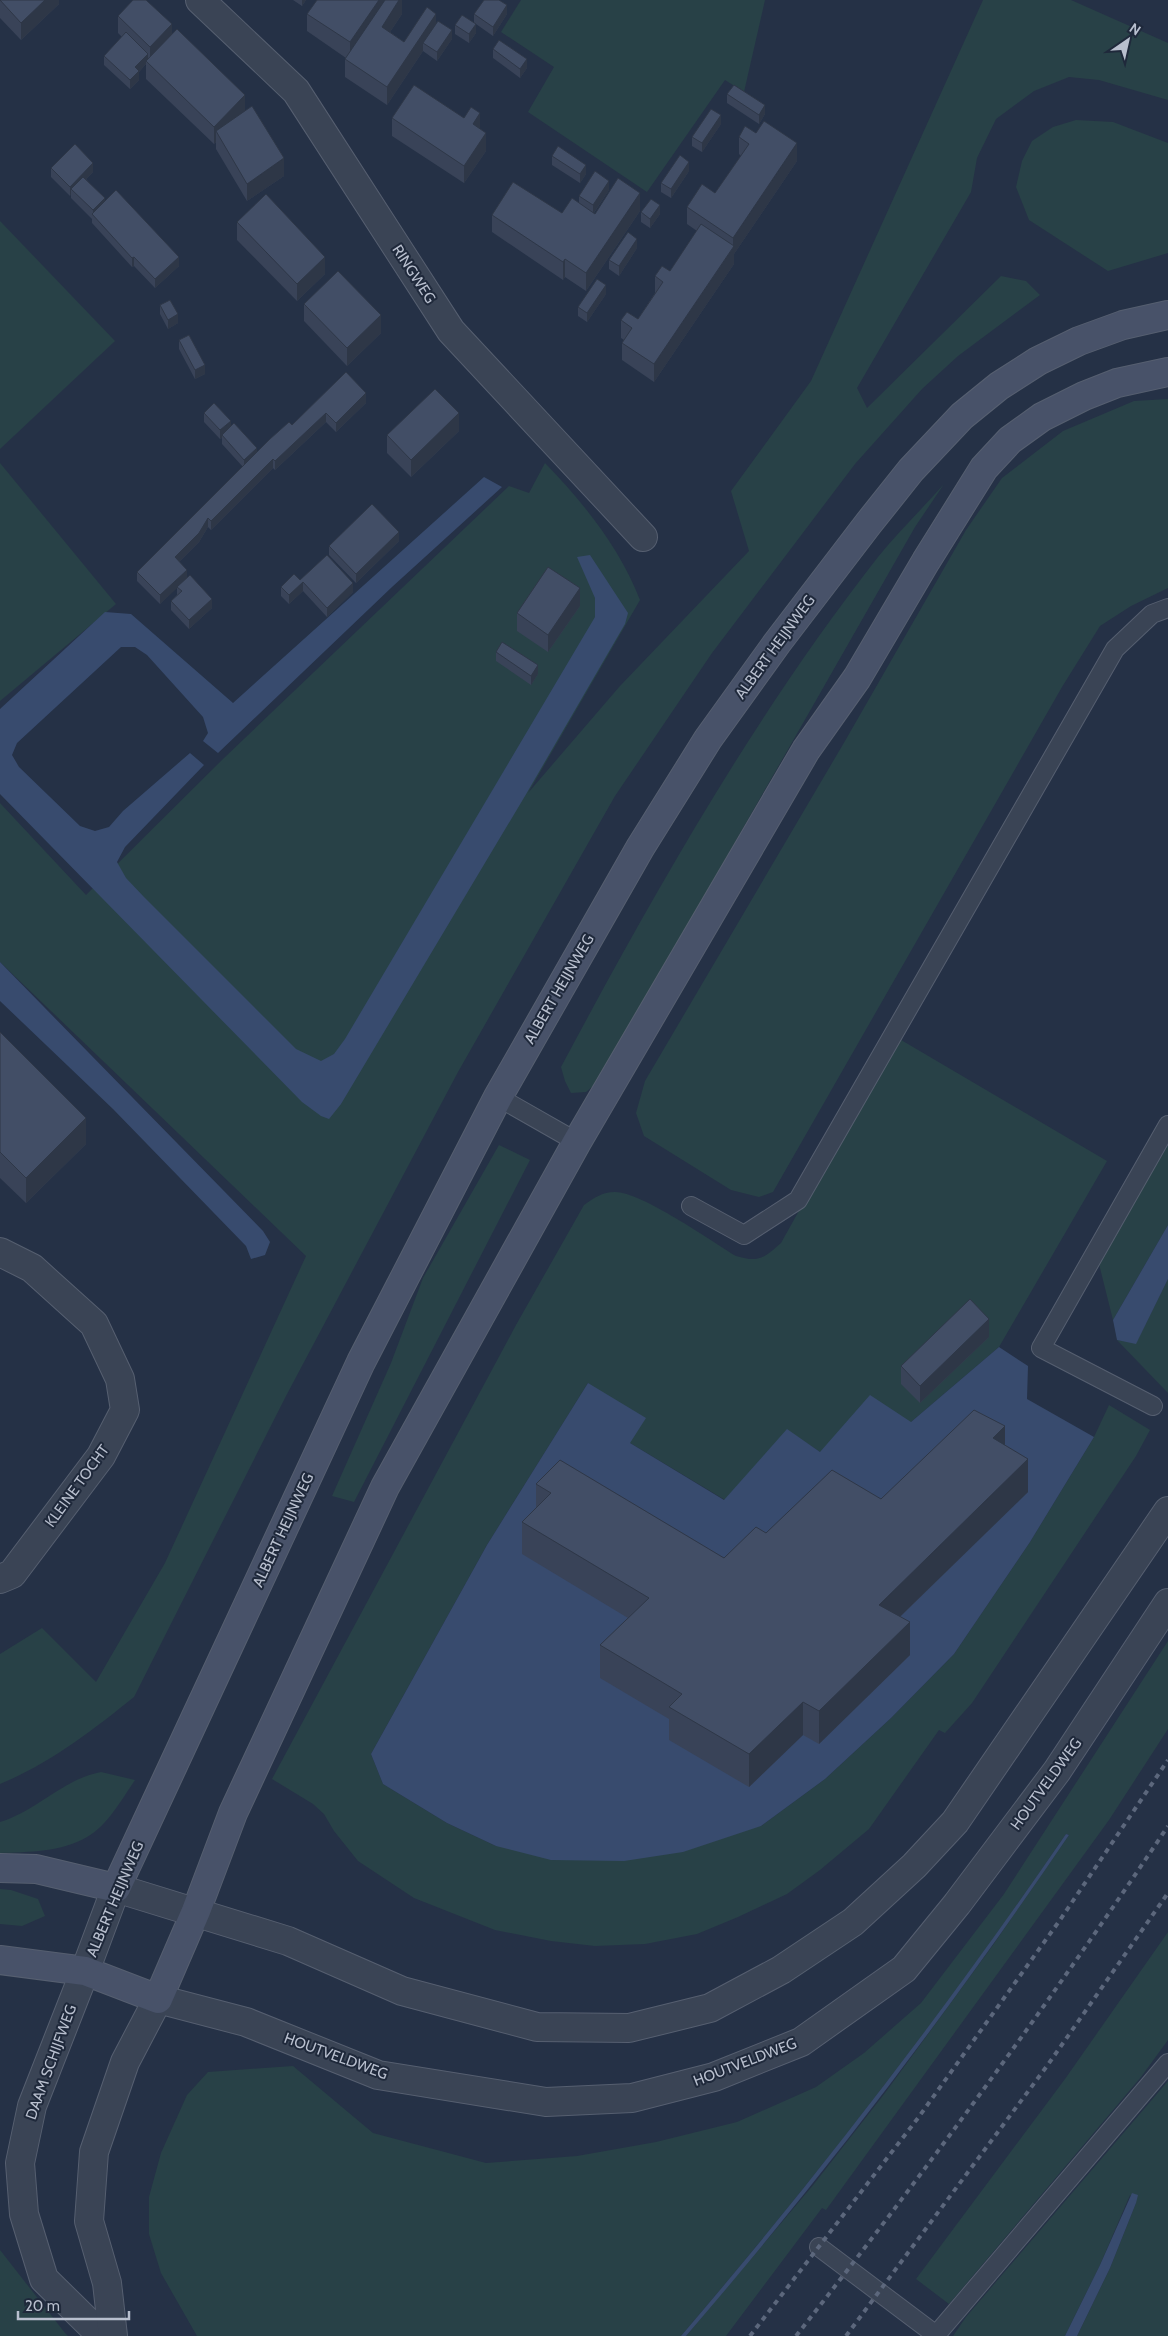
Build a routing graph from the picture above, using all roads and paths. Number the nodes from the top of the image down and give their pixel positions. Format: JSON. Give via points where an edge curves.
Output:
{"nodes":[{"id":1,"x":200,"y":0,"type":"edge"},
{"id":2,"x":1168,"y":315,"type":"edge"},
{"id":3,"x":1168,"y":372,"type":"edge"},
{"id":4,"x":643,"y":537,"type":"dead end"},
{"id":5,"x":1168,"y":608,"type":"edge"},
{"id":6,"x":498,"y":1097,"type":"junction"},
{"id":7,"x":1168,"y":1125,"type":"edge"},
{"id":8,"x":577,"y":1142,"type":"junction"},
{"id":9,"x":690,"y":1206,"type":"dead end"},
{"id":10,"x":0,"y":1252,"type":"edge"},
{"id":11,"x":1153,"y":1406,"type":"dead end"},
{"id":12,"x":1168,"y":1511,"type":"edge"},
{"id":13,"x":0,"y":1579,"type":"edge"},
{"id":14,"x":1168,"y":1603,"type":"edge"},
{"id":15,"x":0,"y":1868,"type":"edge"},
{"id":16,"x":116,"y":1888,"type":"junction"},
{"id":17,"x":196,"y":1912,"type":"junction"},
{"id":18,"x":0,"y":1960,"type":"edge"},
{"id":19,"x":85,"y":1971,"type":"junction"},
{"id":20,"x":158,"y":1999,"type":"junction"},
{"id":21,"x":1168,"y":2063,"type":"edge"},
{"id":22,"x":819,"y":2247,"type":"dead end"},
{"id":23,"x":102,"y":2336,"type":"edge"},
{"id":24,"x":113,"y":2336,"type":"edge"}],
"edges":[{"from":1,"to":4,"type":"street","name":"RINGWEG","via":[[296,91],[451,330]]},
{"from":2,"to":6,"type":"main road","name":"ALBERT HEIJNWEG","via":[[1123,325],[1079,341],[1038,362],[999,386],[962,416],[911,470],[783,635],[708,739],[640,848]]},
{"from":3,"to":8,"type":"main road","via":[[1117,383],[1042,417],[1010,440],[984,468],[857,678],[806,750]]},
{"from":5,"to":9,"type":"lane","via":[[1152,614],[1115,649],[798,1200],[744,1235]]},
{"from":6,"to":8,"type":"lane"},
{"from":6,"to":16,"type":"main road","name":"ALBERT HEIJNWEG","via":[[361,1362]]},
{"from":7,"to":11,"type":"lane","via":[[1041,1348]]},
{"from":8,"to":17,"type":"main road","via":[[385,1487],[233,1813]]},
{"from":10,"to":13,"type":"street","name":"KLEINE TOCHT","via":[[32,1268],[94,1324],[120,1379],[125,1410],[101,1456],[12,1574]]},
{"from":12,"to":17,"type":"street","via":[[955,1822],[914,1866],[853,1922],[781,1970],[710,2008],[629,2028],[537,2027],[402,1991],[288,1942]]},
{"from":14,"to":20,"type":"street","name":"HOUTVELDWEG","via":[[1057,1771],[904,1969],[801,2042],[714,2077],[632,2098],[546,2102],[378,2075],[246,2022]]},
{"from":15,"to":16,"type":"main road","via":[[36,1869]]},
{"from":16,"to":17,"type":"street"},
{"from":16,"to":19,"type":"street","name":"ALBERT HEIJNWEG"},
{"from":17,"to":20,"type":"main road"},
{"from":18,"to":19,"type":"main road"},
{"from":19,"to":20,"type":"main road"},
{"from":19,"to":23,"type":"street","name":"DAAM SCHIJFWEG","via":[[32,2106],[20,2163],[24,2214],[44,2279]]},
{"from":20,"to":24,"type":"street","via":[[125,2062],[94,2152],[89,2221],[107,2283]]},
{"from":21,"to":22,"type":"lane","via":[[936,2335]]}]}
